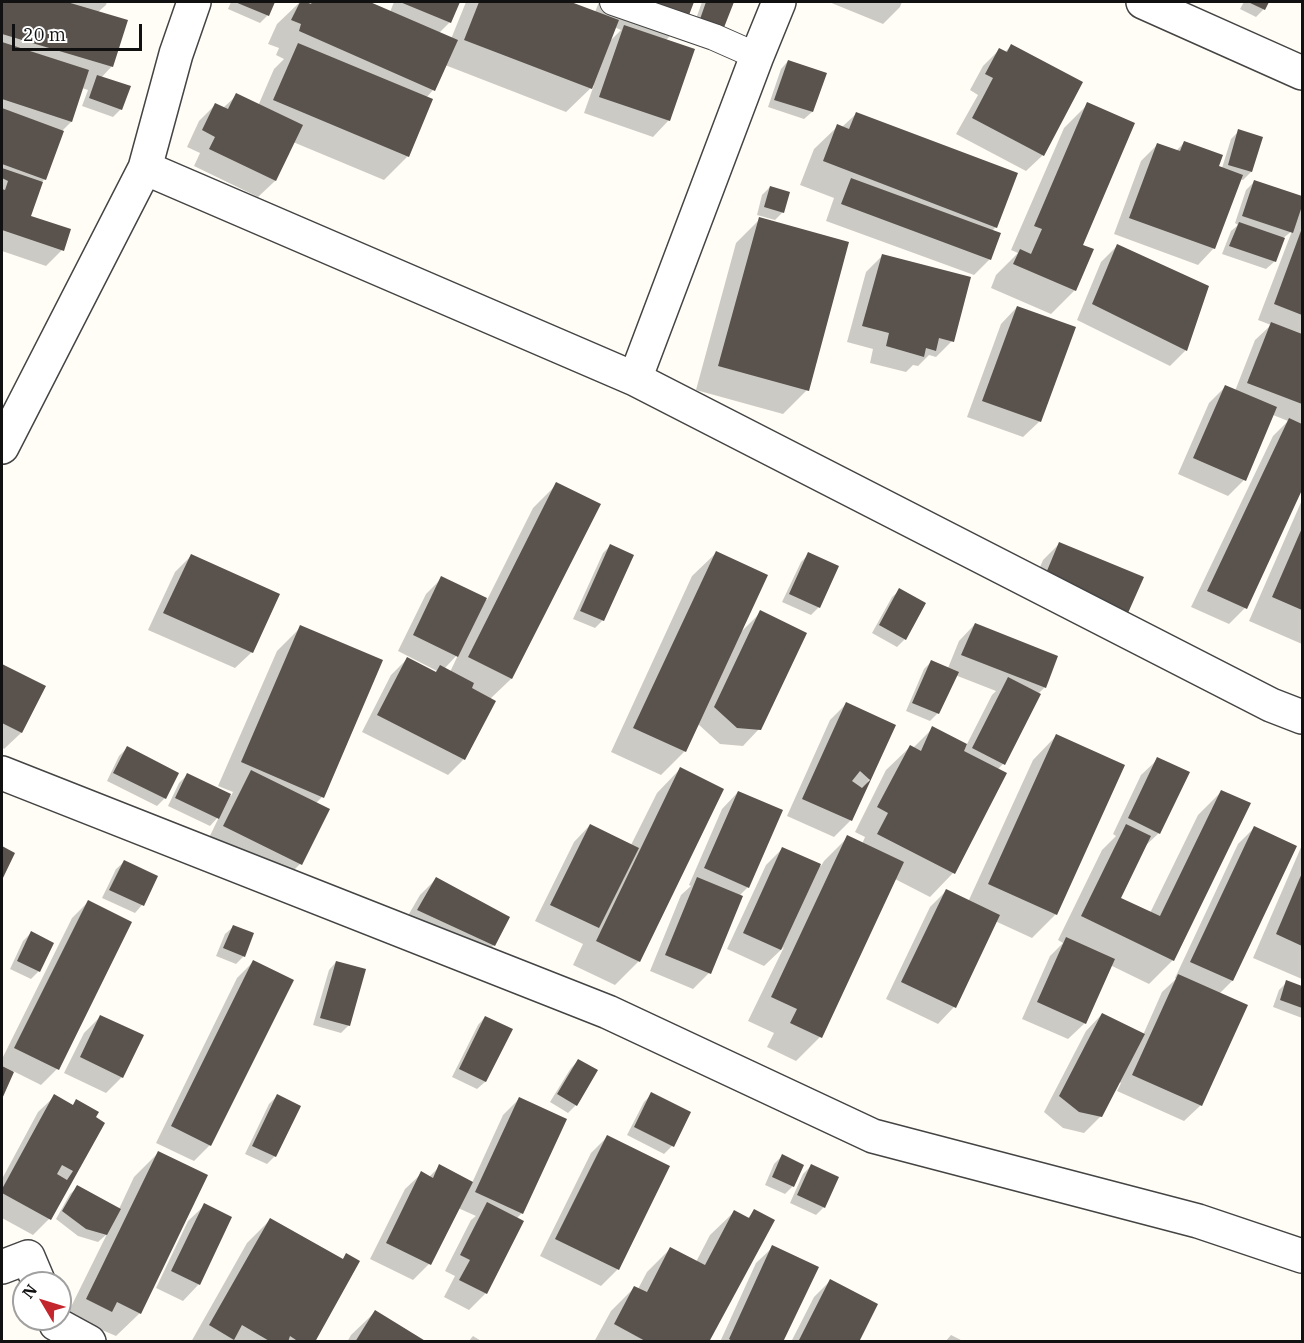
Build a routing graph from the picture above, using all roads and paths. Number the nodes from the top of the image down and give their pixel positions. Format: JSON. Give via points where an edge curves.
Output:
{"nodes":[{"id":1,"x":194,"y":2,"type":"edge"},
{"id":2,"x":613,"y":2,"type":"edge"},
{"id":3,"x":779,"y":2,"type":"edge"},
{"id":4,"x":1143,"y":2,"type":"edge"},
{"id":5,"x":757,"y":56,"type":"junction"},
{"id":6,"x":1302,"y":73,"type":"edge"},
{"id":7,"x":145,"y":168,"type":"junction"},
{"id":8,"x":635,"y":379,"type":"junction"},
{"id":9,"x":2,"y":447,"type":"edge"},
{"id":10,"x":1302,"y":717,"type":"edge"},
{"id":11,"x":2,"y":773,"type":"edge"},
{"id":12,"x":1302,"y":1256,"type":"edge"},
{"id":13,"x":2,"y":1267,"type":"edge"},
{"id":14,"x":34,"y":1271,"type":"edge"},
{"id":15,"x":70,"y":1331,"type":"edge"},
{"id":16,"x":89,"y":1341,"type":"edge"}],
"edges":[{"from":1,"to":7,"type":"street"},
{"from":2,"to":5,"type":"lane"},
{"from":3,"to":5,"type":"street"},
{"from":4,"to":6,"type":"street"},
{"from":5,"to":8,"type":"street"},
{"from":7,"to":8,"type":"street"},
{"from":7,"to":9,"type":"street"},
{"from":8,"to":10,"type":"street","via":[[1271,705]]},
{"from":11,"to":12,"type":"street","via":[[608,1012],[873,1136],[1198,1221]]},
{"from":13,"to":14,"type":"street","via":[[28,1257]]},
{"from":15,"to":16,"type":"street"}]}
